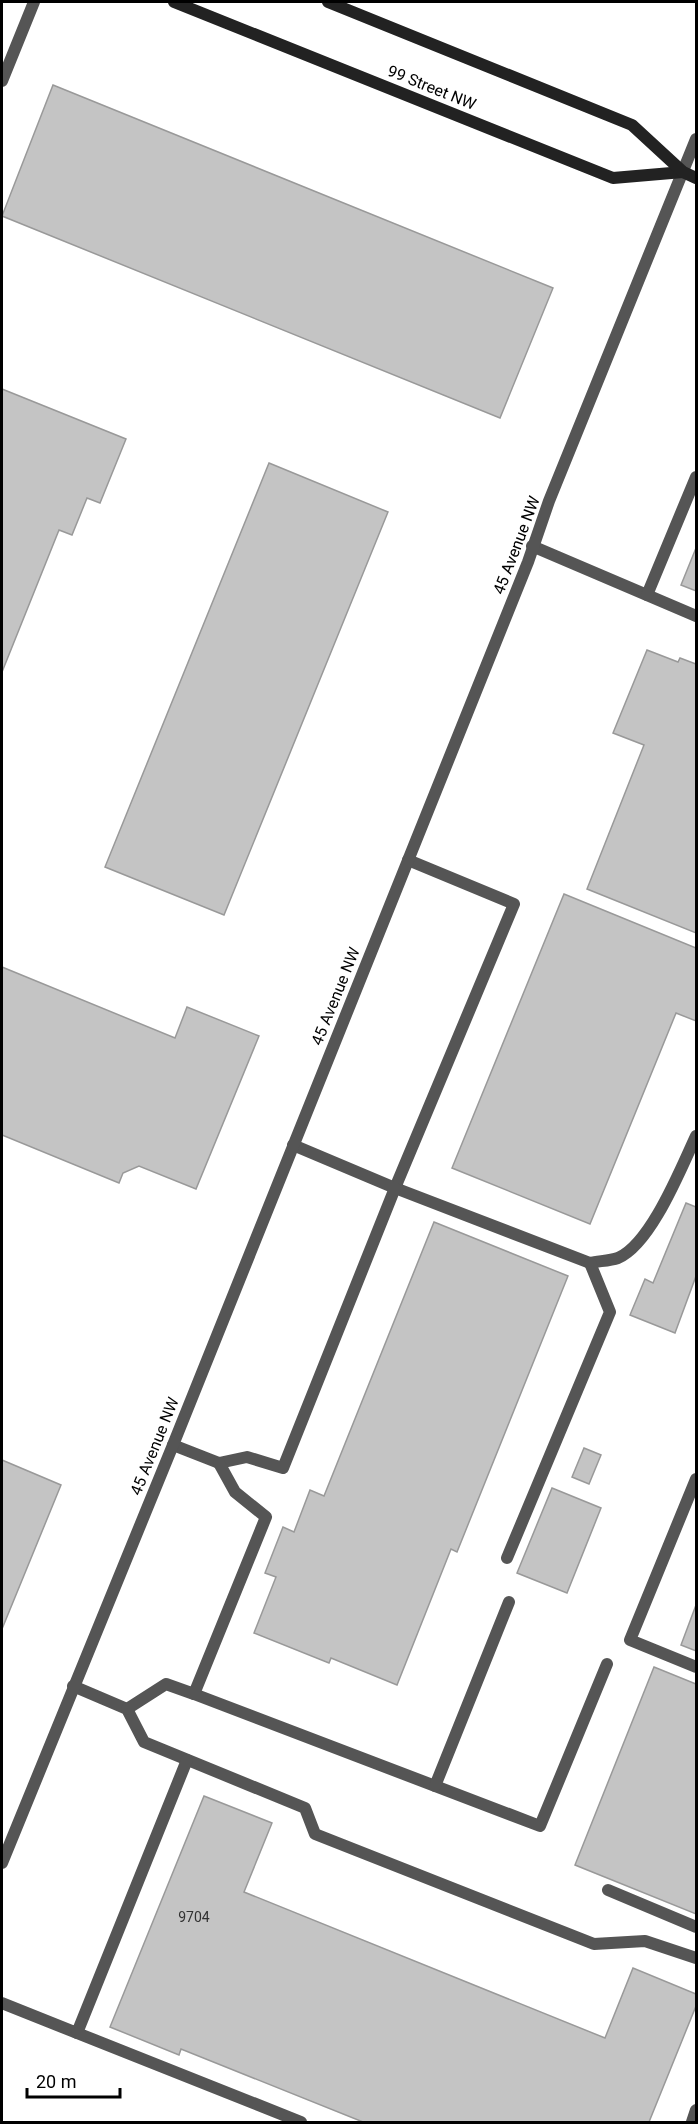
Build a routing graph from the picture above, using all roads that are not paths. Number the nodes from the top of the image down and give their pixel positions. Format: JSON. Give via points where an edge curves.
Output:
{"nodes":[{"id":1,"x":34,"y":2,"type":"edge"},
{"id":2,"x":174,"y":2,"type":"edge"},
{"id":3,"x":328,"y":2,"type":"edge"},
{"id":4,"x":2,"y":81,"type":"edge"},
{"id":5,"x":696,"y":139,"type":"edge"},
{"id":6,"x":683,"y":172,"type":"junction"},
{"id":7,"x":696,"y":178,"type":"edge"},
{"id":8,"x":696,"y":477,"type":"edge"},
{"id":9,"x":532,"y":546,"type":"junction"},
{"id":10,"x":647,"y":595,"type":"junction"},
{"id":11,"x":696,"y":616,"type":"edge"},
{"id":12,"x":408,"y":860,"type":"junction"},
{"id":13,"x":696,"y":1136,"type":"edge"},
{"id":14,"x":293,"y":1145,"type":"junction"},
{"id":15,"x":395,"y":1188,"type":"junction"},
{"id":16,"x":590,"y":1263,"type":"junction"},
{"id":17,"x":173,"y":1445,"type":"junction"},
{"id":18,"x":219,"y":1463,"type":"junction"},
{"id":19,"x":696,"y":1479,"type":"edge"},
{"id":20,"x":507,"y":1558,"type":"dead end"},
{"id":21,"x":509,"y":1602,"type":"dead end"},
{"id":22,"x":607,"y":1664,"type":"dead end"},
{"id":23,"x":696,"y":1667,"type":"edge"},
{"id":24,"x":73,"y":1686,"type":"junction"},
{"id":25,"x":194,"y":1694,"type":"junction"},
{"id":26,"x":127,"y":1709,"type":"junction"},
{"id":27,"x":187,"y":1760,"type":"junction"},
{"id":28,"x":435,"y":1786,"type":"junction"},
{"id":29,"x":2,"y":1863,"type":"edge"},
{"id":30,"x":608,"y":1890,"type":"dead end"},
{"id":31,"x":696,"y":1926,"type":"edge"},
{"id":32,"x":696,"y":1958,"type":"edge"},
{"id":33,"x":2,"y":2003,"type":"edge"},
{"id":34,"x":77,"y":2033,"type":"junction"},
{"id":35,"x":696,"y":2110,"type":"edge"},
{"id":36,"x":301,"y":2122,"type":"edge"},
{"id":37,"x":692,"y":2122,"type":"edge"}],
"edges":[{"from":1,"to":4,"type":"street"},
{"from":2,"to":6,"type":"main road","name":"99 Street NW","via":[[613,178]]},
{"from":3,"to":6,"type":"main road","name":"99 Street NW","via":[[632,125]]},
{"from":5,"to":6,"type":"street","name":"45 Avenue NW"},
{"from":6,"to":7,"type":"main road","name":"99 Street NW"},
{"from":6,"to":9,"type":"street","name":"45 Avenue NW"},
{"from":8,"to":10,"type":"street"},
{"from":9,"to":10,"type":"street"},
{"from":9,"to":12,"type":"street","name":"45 Avenue NW"},
{"from":10,"to":11,"type":"street"},
{"from":12,"to":14,"type":"street","name":"45 Avenue NW"},
{"from":12,"to":15,"type":"street","via":[[514,904]]},
{"from":13,"to":16,"type":"street","via":[[662,1208],[639,1240],[618,1257]]},
{"from":14,"to":15,"type":"street"},
{"from":14,"to":17,"type":"street","name":"45 Avenue NW"},
{"from":15,"to":16,"type":"street"},
{"from":15,"to":18,"type":"street","via":[[283,1468],[247,1457]]},
{"from":16,"to":20,"type":"street","via":[[610,1312]]},
{"from":17,"to":18,"type":"street"},
{"from":17,"to":24,"type":"street","name":"45 Avenue NW"},
{"from":18,"to":25,"type":"street","via":[[235,1492],[266,1517]]},
{"from":19,"to":23,"type":"street","via":[[630,1640]]},
{"from":21,"to":28,"type":"street"},
{"from":22,"to":28,"type":"street","via":[[540,1826]]},
{"from":24,"to":26,"type":"street"},
{"from":24,"to":29,"type":"street","name":"45 Avenue NW"},
{"from":25,"to":26,"type":"street","via":[[166,1684]]},
{"from":25,"to":28,"type":"street"},
{"from":26,"to":27,"type":"street","via":[[144,1742]]},
{"from":27,"to":32,"type":"street","via":[[305,1808],[315,1834],[583,1940],[594,1944],[645,1941]]},
{"from":27,"to":34,"type":"street"},
{"from":30,"to":31,"type":"street"},
{"from":33,"to":34,"type":"street"},
{"from":34,"to":36,"type":"street"},
{"from":35,"to":37,"type":"street"}]}
